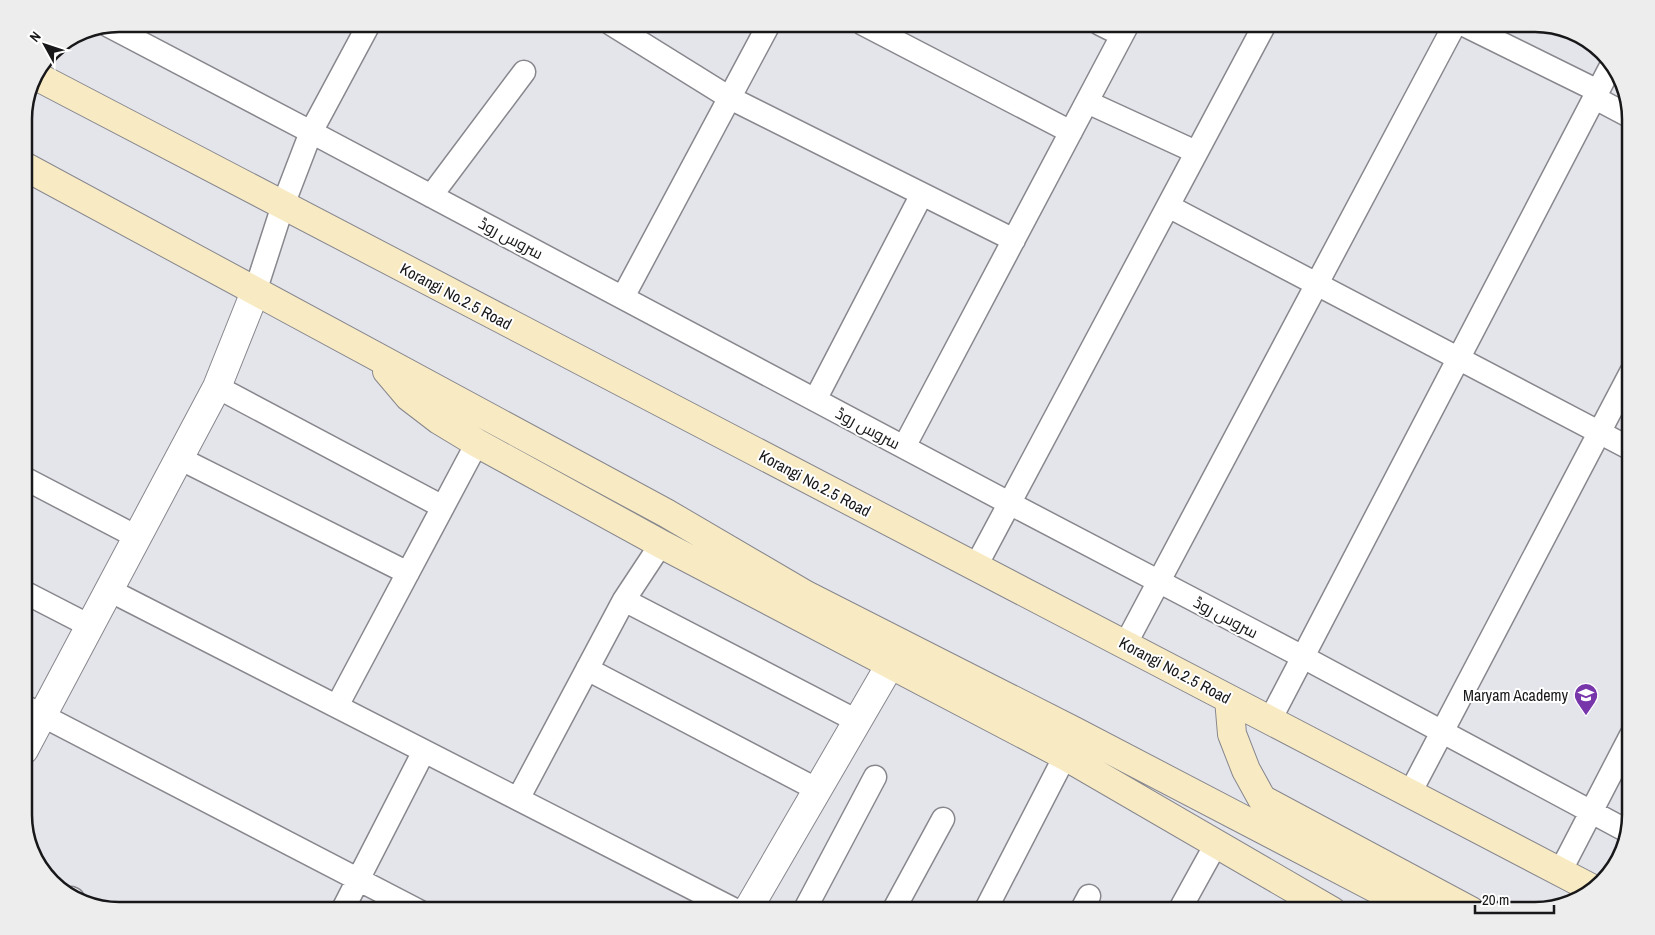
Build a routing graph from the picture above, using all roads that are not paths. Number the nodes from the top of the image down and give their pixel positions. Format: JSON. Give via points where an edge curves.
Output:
{"nodes":[{"id":1,"x":120,"y":32,"type":"edge"},
{"id":2,"x":365,"y":32,"type":"edge"},
{"id":3,"x":624,"y":32,"type":"edge"},
{"id":4,"x":765,"y":32,"type":"edge"},
{"id":5,"x":878,"y":32,"type":"edge"},
{"id":6,"x":1123,"y":32,"type":"edge"},
{"id":7,"x":1261,"y":32,"type":"edge"},
{"id":8,"x":1450,"y":32,"type":"edge"},
{"id":9,"x":1477,"y":32,"type":"edge"},
{"id":10,"x":1608,"y":71,"type":"edge"},
{"id":11,"x":524,"y":72,"type":"dead end"},
{"id":12,"x":42,"y":79,"type":"edge"},
{"id":13,"x":1596,"y":95,"type":"junction"},
{"id":14,"x":730,"y":98,"type":"junction"},
{"id":15,"x":1087,"y":102,"type":"junction"},
{"id":16,"x":1622,"y":111,"type":"edge"},
{"id":17,"x":311,"y":132,"type":"junction"},
{"id":18,"x":1071,"y":132,"type":"junction"},
{"id":19,"x":1196,"y":152,"type":"junction"},
{"id":20,"x":33,"y":171,"type":"edge"},
{"id":21,"x":922,"y":194,"type":"junction"},
{"id":22,"x":431,"y":196,"type":"junction"},
{"id":23,"x":283,"y":206,"type":"junction"},
{"id":24,"x":1168,"y":206,"type":"junction"},
{"id":25,"x":1014,"y":240,"type":"junction"},
{"id":26,"x":1317,"y":284,"type":"junction"},
{"id":27,"x":255,"y":292,"type":"junction"},
{"id":28,"x":623,"y":297,"type":"junction"},
{"id":29,"x":375,"y":357,"type":"junction"},
{"id":30,"x":1458,"y":359,"type":"junction"},
{"id":31,"x":217,"y":387,"type":"junction"},
{"id":32,"x":1622,"y":389,"type":"edge"},
{"id":33,"x":815,"y":400,"type":"junction"},
{"id":34,"x":1599,"y":433,"type":"junction"},
{"id":35,"x":477,"y":443,"type":"junction"},
{"id":36,"x":1622,"y":444,"type":"edge"},
{"id":37,"x":904,"y":447,"type":"junction"},
{"id":38,"x":179,"y":458,"type":"junction"},
{"id":39,"x":33,"y":483,"type":"edge"},
{"id":40,"x":1009,"y":503,"type":"junction"},
{"id":41,"x":443,"y":507,"type":"junction"},
{"id":42,"x":137,"y":537,"type":"junction"},
{"id":43,"x":661,"y":544,"type":"junction"},
{"id":44,"x":976,"y":566,"type":"junction"},
{"id":45,"x":408,"y":573,"type":"junction"},
{"id":46,"x":1159,"y":581,"type":"junction"},
{"id":47,"x":110,"y":590,"type":"junction"},
{"id":48,"x":33,"y":597,"type":"edge"},
{"id":49,"x":624,"y":600,"type":"junction"},
{"id":50,"x":90,"y":626,"type":"junction"},
{"id":51,"x":1126,"y":645,"type":"junction"},
{"id":52,"x":1303,"y":657,"type":"junction"},
{"id":53,"x":890,"y":665,"type":"junction"},
{"id":54,"x":587,"y":669,"type":"junction"},
{"id":55,"x":1229,"y":699,"type":"junction"},
{"id":56,"x":337,"y":706,"type":"junction"},
{"id":57,"x":33,"y":710,"type":"edge"},
{"id":58,"x":857,"y":720,"type":"junction"},
{"id":59,"x":1270,"y":720,"type":"junction"},
{"id":60,"x":1442,"y":732,"type":"junction"},
{"id":61,"x":424,"y":751,"type":"junction"},
{"id":62,"x":1622,"y":753,"type":"edge"},
{"id":63,"x":1064,"y":756,"type":"junction"},
{"id":64,"x":875,"y":777,"type":"dead end"},
{"id":65,"x":818,"y":790,"type":"junction"},
{"id":66,"x":1410,"y":793,"type":"junction"},
{"id":67,"x":518,"y":799,"type":"junction"},
{"id":68,"x":1592,"y":811,"type":"junction"},
{"id":69,"x":943,"y":819,"type":"dead end"},
{"id":70,"x":1622,"y":828,"type":"edge"},
{"id":71,"x":1216,"y":844,"type":"junction"},
{"id":72,"x":1560,"y":872,"type":"junction"},
{"id":73,"x":358,"y":879,"type":"junction"},
{"id":74,"x":1586,"y":886,"type":"edge"},
{"id":75,"x":346,"y":902,"type":"edge"},
{"id":76,"x":402,"y":902,"type":"edge"},
{"id":77,"x":719,"y":902,"type":"edge"},
{"id":78,"x":752,"y":902,"type":"edge"},
{"id":79,"x":809,"y":902,"type":"edge"},
{"id":80,"x":898,"y":902,"type":"edge"},
{"id":81,"x":990,"y":902,"type":"edge"},
{"id":82,"x":1184,"y":902,"type":"edge"},
{"id":83,"x":1316,"y":902,"type":"edge"},
{"id":84,"x":1402,"y":902,"type":"edge"},
{"id":85,"x":1454,"y":902,"type":"edge"}],
"edges":[{"from":1,"to":17,"type":"street","name":"سروس روڈ"},
{"from":2,"to":17,"type":"street"},
{"from":3,"to":14,"type":"street"},
{"from":4,"to":14,"type":"street"},
{"from":5,"to":18,"type":"street"},
{"from":6,"to":15,"type":"street"},
{"from":7,"to":19,"type":"street"},
{"from":8,"to":26,"type":"street"},
{"from":9,"to":13,"type":"street"},
{"from":10,"to":13,"type":"street"},
{"from":11,"to":22,"type":"street"},
{"from":12,"to":23,"type":"main road","name":"Korangi No.2.5 Road"},
{"from":13,"to":16,"type":"street"},
{"from":13,"to":30,"type":"street"},
{"from":14,"to":21,"type":"street"},
{"from":14,"to":28,"type":"street"},
{"from":15,"to":18,"type":"street"},
{"from":15,"to":19,"type":"street"},
{"from":17,"to":22,"type":"street","name":"سروس روڈ"},
{"from":17,"to":23,"type":"street"},
{"from":18,"to":25,"type":"street"},
{"from":19,"to":24,"type":"street"},
{"from":20,"to":27,"type":"main road"},
{"from":21,"to":25,"type":"street"},
{"from":21,"to":33,"type":"street"},
{"from":22,"to":28,"type":"street","name":"سروس روڈ"},
{"from":23,"to":27,"type":"street"},
{"from":23,"to":44,"type":"main road","name":"Korangi No.2.5 Road"},
{"from":24,"to":26,"type":"street"},
{"from":24,"to":40,"type":"street"},
{"from":25,"to":37,"type":"street"},
{"from":26,"to":30,"type":"street"},
{"from":26,"to":46,"type":"street"},
{"from":27,"to":29,"type":"main road"},
{"from":27,"to":31,"type":"street"},
{"from":28,"to":33,"type":"street","name":"سروس روڈ"},
{"from":29,"to":35,"type":"main road","via":[[409,396],[439,420]]},
{"from":29,"to":84,"type":"main road","via":[[666,513],[806,595]]},
{"from":30,"to":34,"type":"street"},
{"from":30,"to":52,"type":"street"},
{"from":31,"to":38,"type":"street"},
{"from":31,"to":41,"type":"street"},
{"from":32,"to":34,"type":"street"},
{"from":33,"to":37,"type":"street","name":"سروس روڈ"},
{"from":34,"to":36,"type":"street"},
{"from":34,"to":60,"type":"street"},
{"from":35,"to":41,"type":"street"},
{"from":35,"to":43,"type":"main road"},
{"from":37,"to":40,"type":"street","name":"سروس روڈ"},
{"from":38,"to":42,"type":"street"},
{"from":38,"to":45,"type":"street"},
{"from":39,"to":42,"type":"street"},
{"from":40,"to":44,"type":"street"},
{"from":40,"to":46,"type":"street","name":"سروس روڈ"},
{"from":41,"to":45,"type":"street"},
{"from":42,"to":47,"type":"street"},
{"from":43,"to":49,"type":"street"},
{"from":43,"to":53,"type":"main road"},
{"from":44,"to":51,"type":"main road","name":"Korangi No.2.5 Road"},
{"from":45,"to":56,"type":"street"},
{"from":46,"to":51,"type":"street"},
{"from":46,"to":52,"type":"street","name":"سروس روڈ"},
{"from":47,"to":50,"type":"street"},
{"from":47,"to":56,"type":"street"},
{"from":48,"to":50,"type":"street"},
{"from":49,"to":54,"type":"street"},
{"from":49,"to":58,"type":"street"},
{"from":50,"to":57,"type":"street"},
{"from":51,"to":55,"type":"main road","name":"Korangi No.2.5 Road"},
{"from":52,"to":59,"type":"street"},
{"from":52,"to":60,"type":"street","name":"سروس روڈ"},
{"from":53,"to":58,"type":"street"},
{"from":53,"to":63,"type":"main road"},
{"from":54,"to":65,"type":"street"},
{"from":54,"to":67,"type":"street"},
{"from":55,"to":59,"type":"main road","name":"Korangi No.2.5 Road"},
{"from":55,"to":85,"type":"main road","via":[[1232,734],[1262,799]]},
{"from":56,"to":61,"type":"street"},
{"from":57,"to":73,"type":"street"},
{"from":58,"to":65,"type":"street"},
{"from":59,"to":66,"type":"main road","name":"Korangi No.2.5 Road"},
{"from":60,"to":66,"type":"street"},
{"from":60,"to":68,"type":"street","name":"سروس روڈ"},
{"from":61,"to":67,"type":"street"},
{"from":61,"to":73,"type":"street"},
{"from":62,"to":68,"type":"street"},
{"from":63,"to":71,"type":"main road"},
{"from":63,"to":81,"type":"street"},
{"from":64,"to":79,"type":"street"},
{"from":65,"to":78,"type":"street"},
{"from":66,"to":72,"type":"main road","name":"Korangi No.2.5 Road"},
{"from":67,"to":77,"type":"street"},
{"from":68,"to":70,"type":"street","name":"سروس روڈ"},
{"from":68,"to":72,"type":"street"},
{"from":69,"to":80,"type":"street"},
{"from":71,"to":82,"type":"street"},
{"from":71,"to":83,"type":"main road"},
{"from":72,"to":74,"type":"main road","name":"Korangi No.2.5 Road"},
{"from":73,"to":75,"type":"street"},
{"from":73,"to":76,"type":"street"}]}
